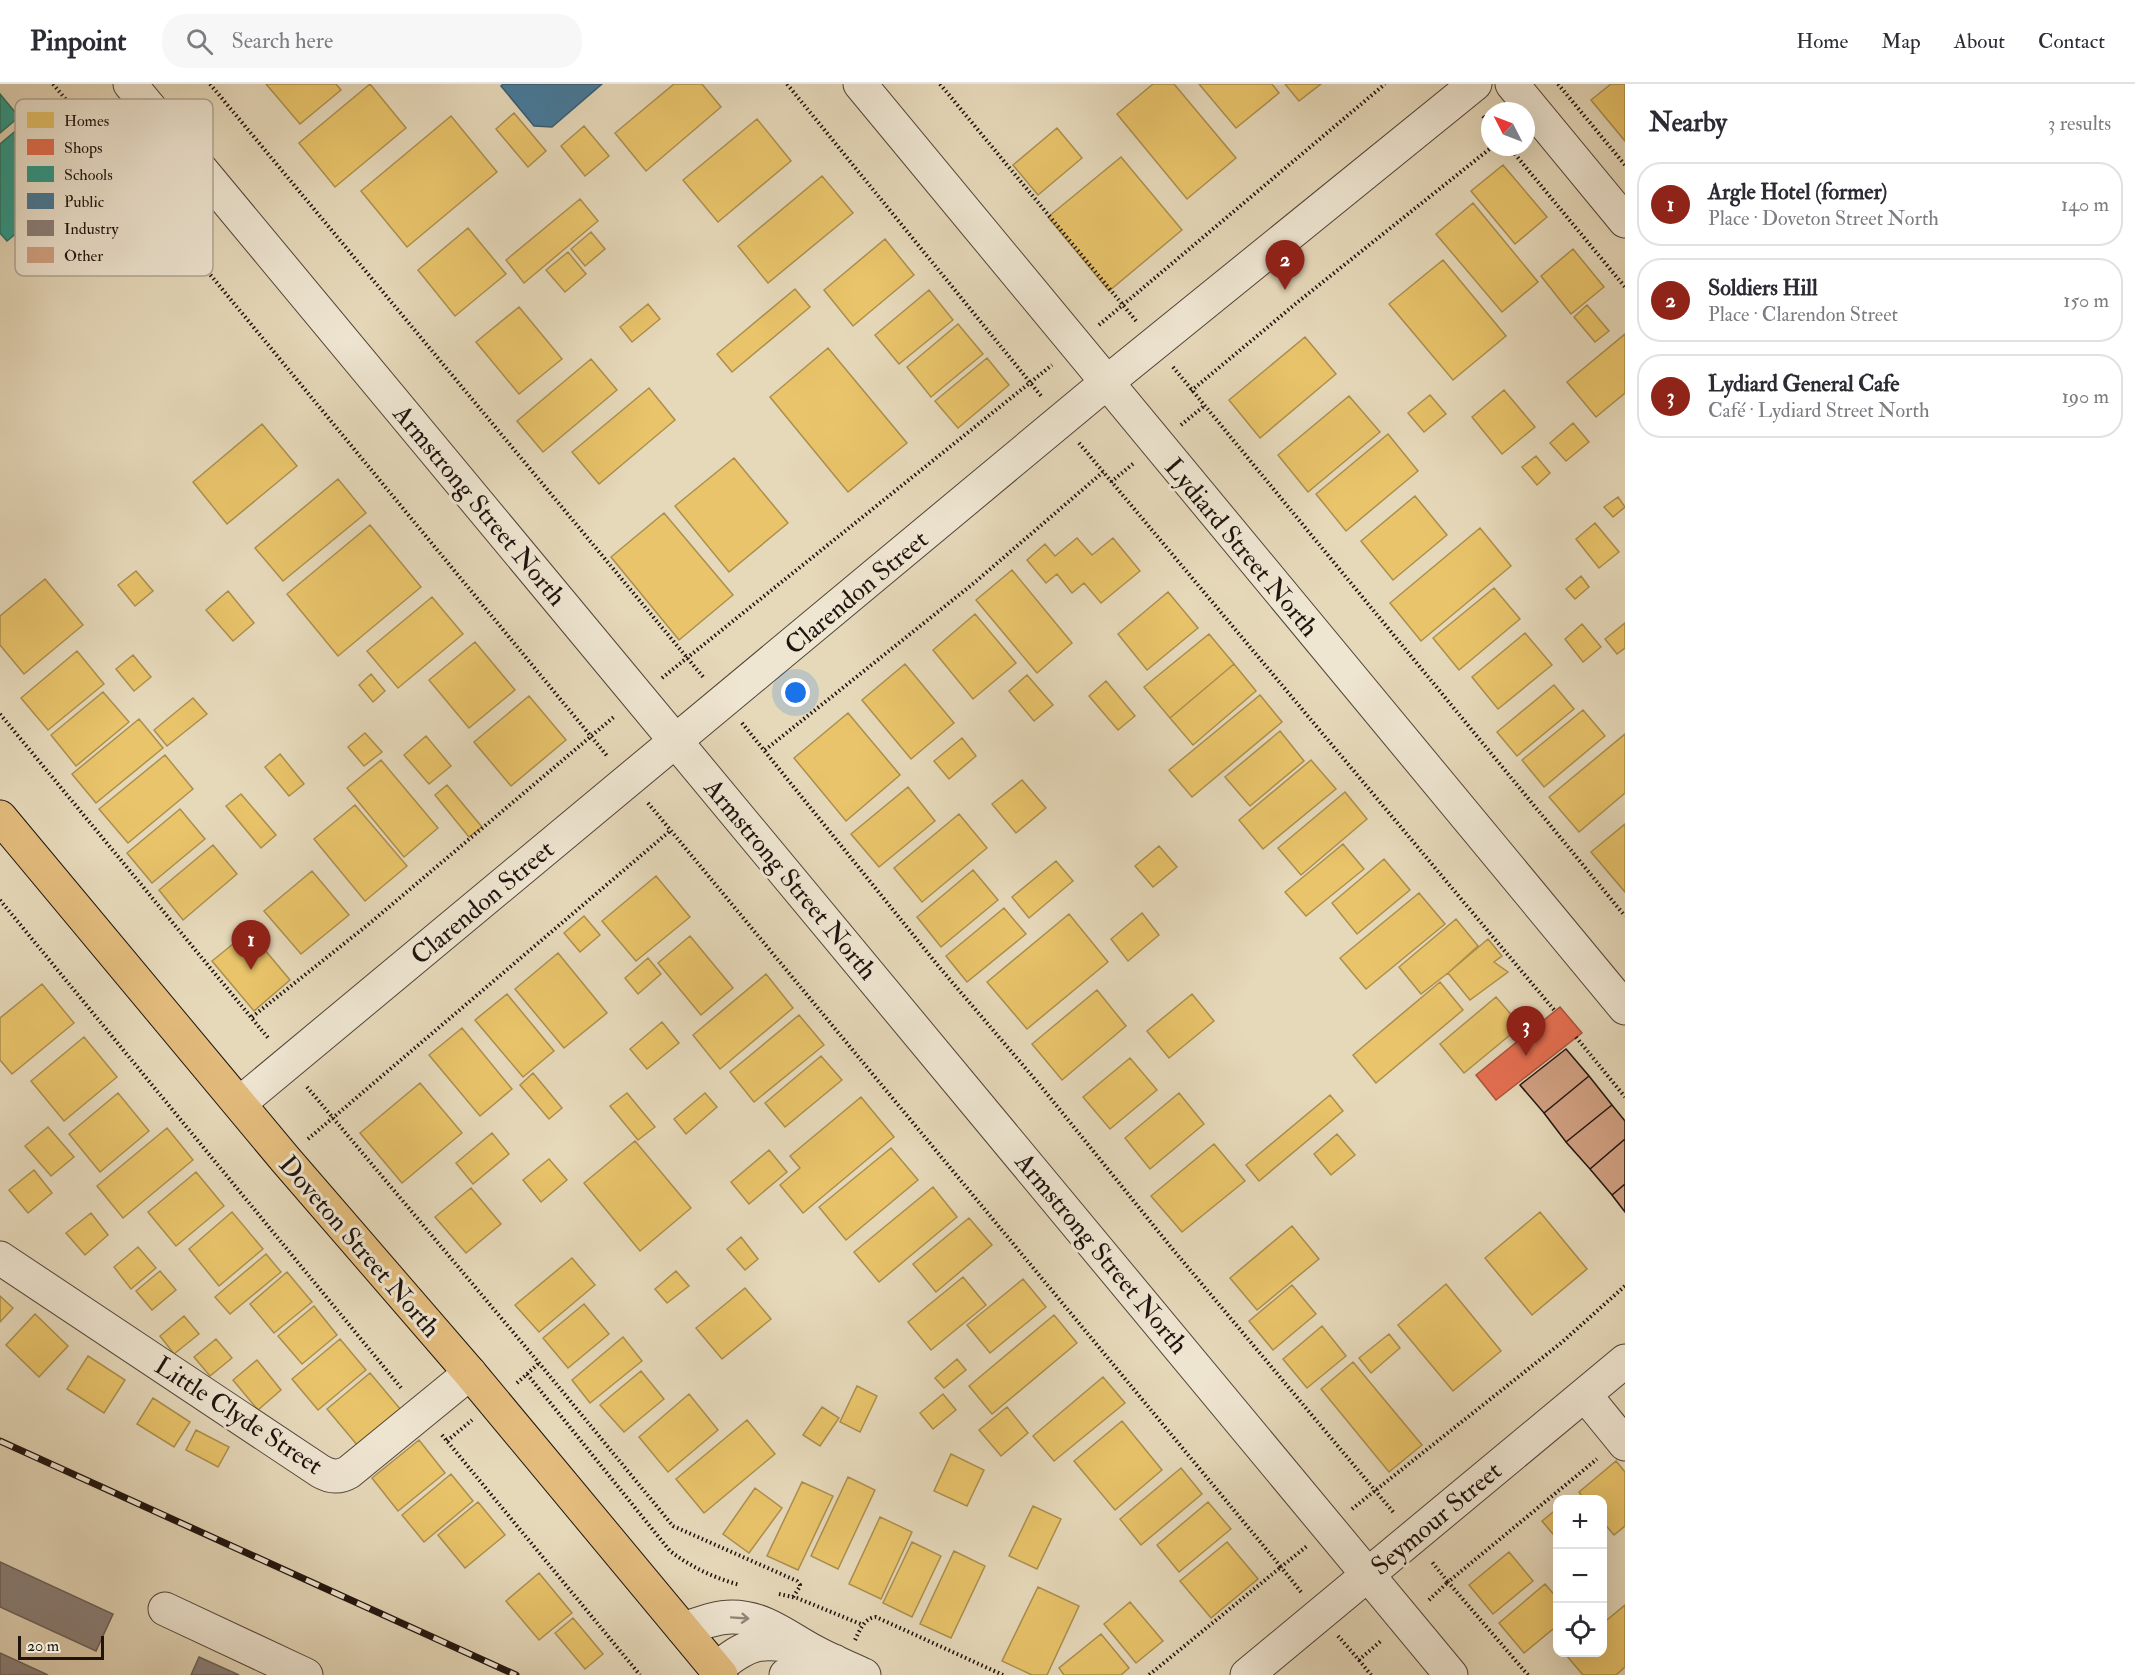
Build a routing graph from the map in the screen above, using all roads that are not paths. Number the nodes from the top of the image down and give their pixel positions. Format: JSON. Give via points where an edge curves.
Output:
{"nodes":[{"id":1,"x":130,"y":84,"type":"edge"},
{"id":2,"x":860,"y":84,"type":"edge"},
{"id":3,"x":1475,"y":84,"type":"edge"},
{"id":4,"x":1512,"y":84,"type":"edge"},
{"id":5,"x":142,"y":99,"type":"edge"},
{"id":6,"x":213,"y":184,"type":"edge"},
{"id":7,"x":1625,"y":220,"type":"edge"},
{"id":8,"x":1106,"y":383,"type":"junction"},
{"id":9,"x":676,"y":741,"type":"junction"},
{"id":10,"x":0,"y":817,"type":"edge"},
{"id":11,"x":1625,"y":1008,"type":"edge"},
{"id":12,"x":240,"y":1103,"type":"junction"},
{"id":13,"x":0,"y":1258,"type":"edge"},
{"id":14,"x":1625,"y":1361,"type":"edge"},
{"id":15,"x":470,"y":1373,"type":"junction"},
{"id":16,"x":1585,"y":1395,"type":"junction"},
{"id":17,"x":1623,"y":1442,"type":"edge"},
{"id":18,"x":1369,"y":1574,"type":"junction"},
{"id":19,"x":165,"y":1610,"type":"dead end"},
{"id":20,"x":683,"y":1629,"type":"junction"},
{"id":21,"x":824,"y":1657,"type":"junction"},
{"id":22,"x":719,"y":1672,"type":"edge"},
{"id":23,"x":306,"y":1675,"type":"edge"},
{"id":24,"x":786,"y":1675,"type":"edge"},
{"id":25,"x":864,"y":1675,"type":"edge"},
{"id":26,"x":1247,"y":1675,"type":"edge"},
{"id":27,"x":1451,"y":1675,"type":"edge"}],
"edges":[{"from":1,"to":5,"type":"street","name":"Armstrong Street North"},
{"from":2,"to":8,"type":"street","name":"Lydiard Street North"},
{"from":3,"to":8,"type":"street","name":"Clarendon Street"},
{"from":4,"to":7,"type":"street"},
{"from":6,"to":9,"type":"street","name":"Armstrong Street North"},
{"from":8,"to":9,"type":"street","name":"Clarendon Street"},
{"from":8,"to":11,"type":"street","name":"Lydiard Street North"},
{"from":9,"to":12,"type":"street","name":"Clarendon Street"},
{"from":9,"to":18,"type":"street","name":"Armstrong Street North"},
{"from":10,"to":12,"type":"main road","name":"Doveton Street North"},
{"from":12,"to":15,"type":"main road","name":"Doveton Street North"},
{"from":13,"to":15,"type":"street","name":"Little Clyde Street","via":[[324,1473],[337,1477],[349,1472]]},
{"from":14,"to":16,"type":"street","name":"Seymour Street"},
{"from":15,"to":20,"type":"main road","name":"Doveton Street North"},
{"from":16,"to":17,"type":"street"},
{"from":16,"to":18,"type":"street","name":"Seymour Street"},
{"from":18,"to":26,"type":"street","name":"Seymour Street"},
{"from":18,"to":27,"type":"street","name":"Armstrong Street North"},
{"from":19,"to":23,"type":"street"},
{"from":20,"to":21,"type":"street","one_way":true,"via":[[717,1619],[749,1618]]},
{"from":20,"to":22,"type":"main road","name":"Doveton Street North"},
{"from":21,"to":22,"type":"street","via":[[787,1646],[749,1646]]},
{"from":21,"to":24,"type":"street"},
{"from":21,"to":25,"type":"street"}]}
